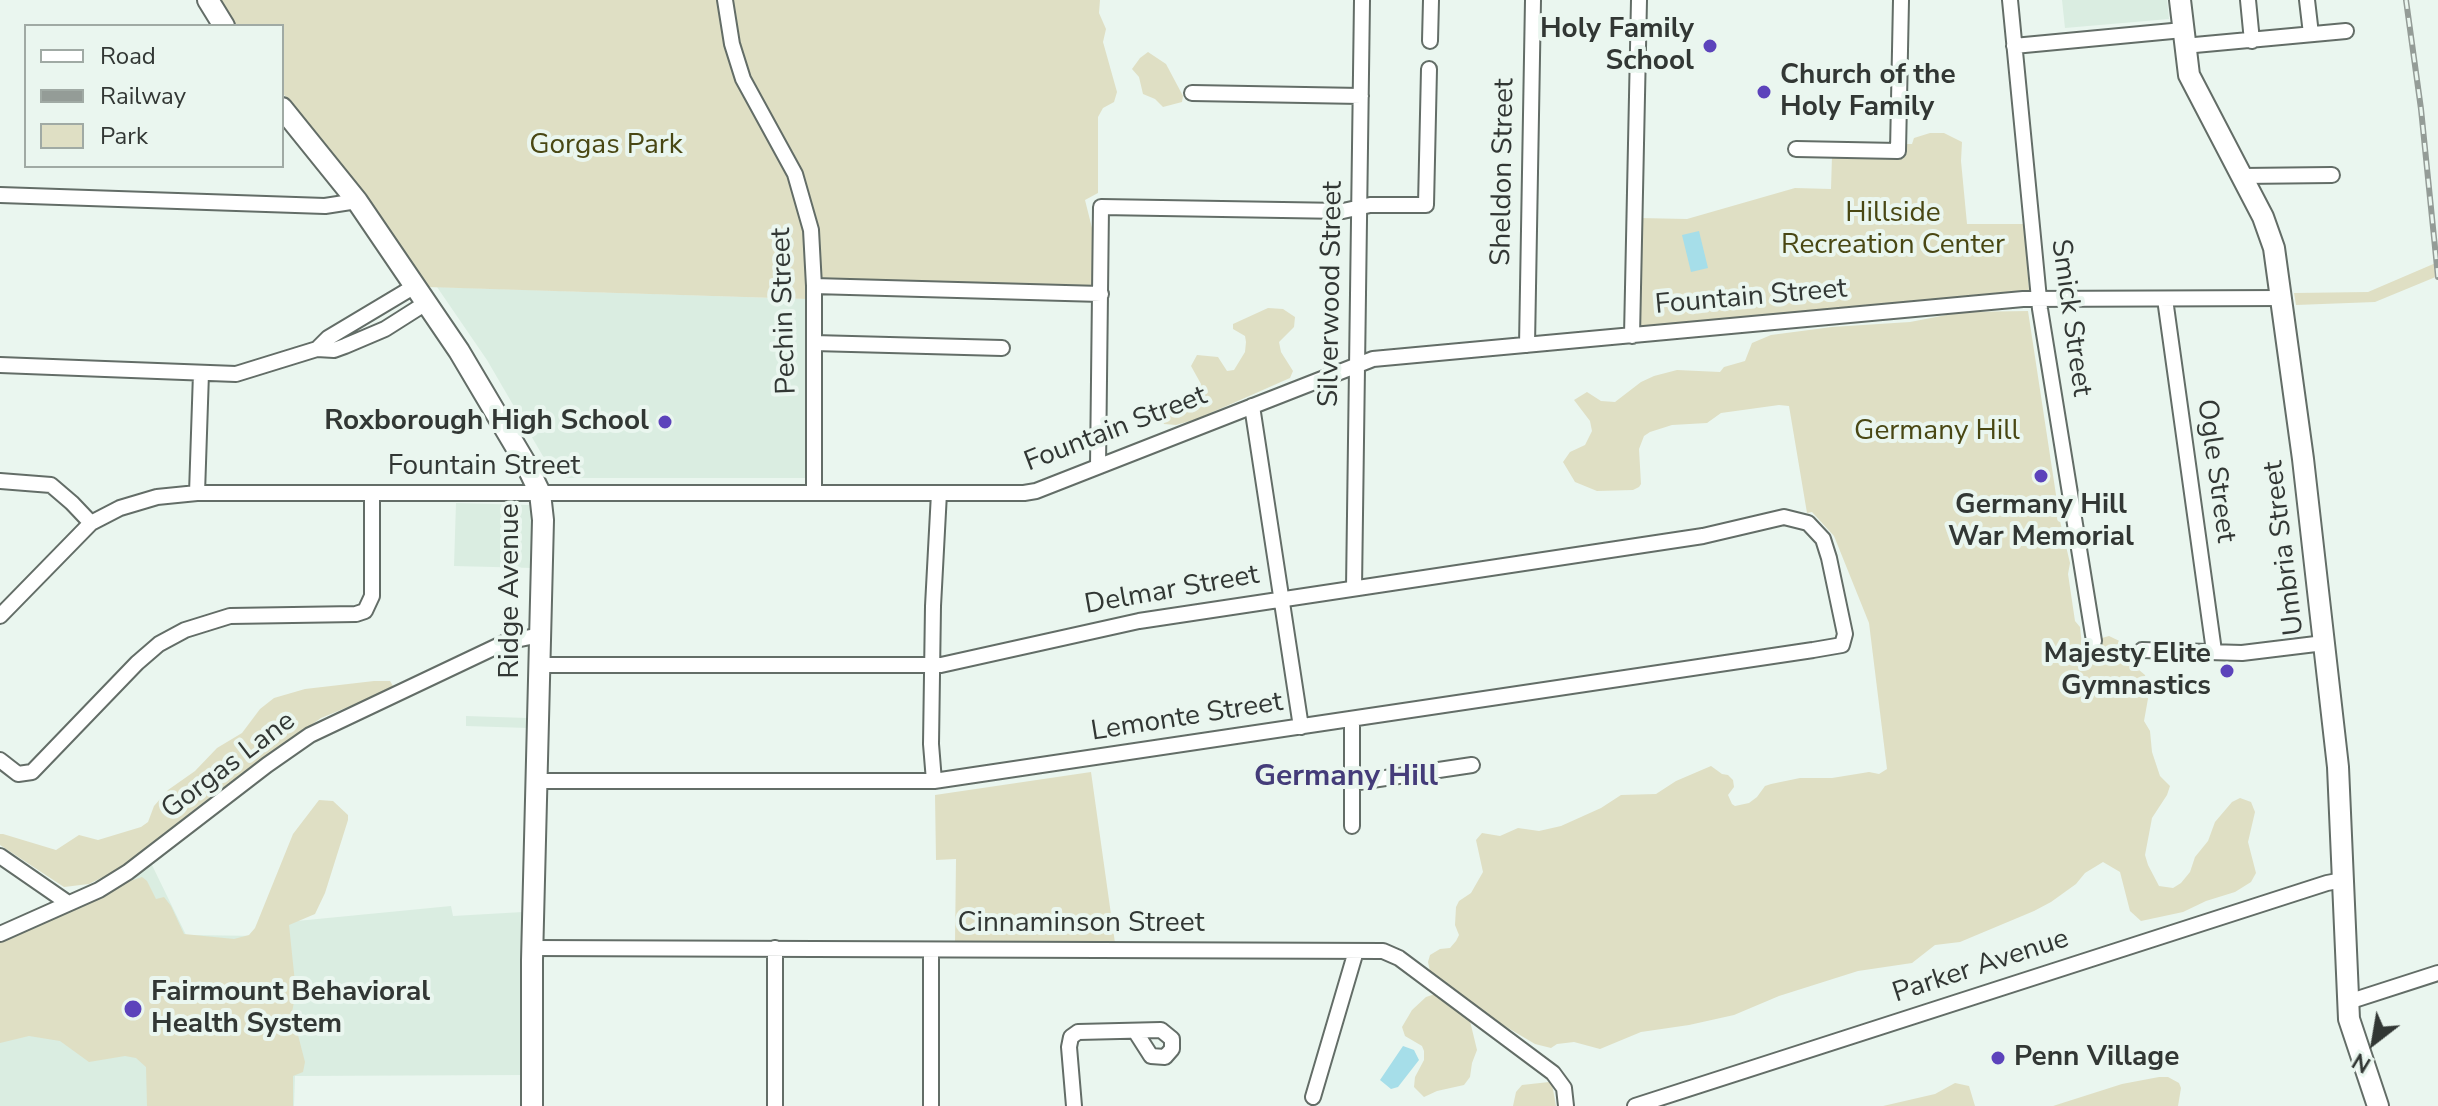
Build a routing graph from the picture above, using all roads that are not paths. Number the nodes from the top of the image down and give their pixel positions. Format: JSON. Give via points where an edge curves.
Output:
{"nodes":[{"id":1,"x":208,"y":0,"type":"edge"},
{"id":2,"x":725,"y":0,"type":"edge"},
{"id":3,"x":1362,"y":0,"type":"edge"},
{"id":4,"x":1431,"y":0,"type":"edge"},
{"id":5,"x":1533,"y":0,"type":"edge"},
{"id":6,"x":1639,"y":0,"type":"edge"},
{"id":7,"x":1901,"y":0,"type":"edge"},
{"id":8,"x":2010,"y":0,"type":"edge"},
{"id":9,"x":2180,"y":0,"type":"edge"},
{"id":10,"x":2248,"y":0,"type":"edge"},
{"id":11,"x":2307,"y":0,"type":"edge"},
{"id":12,"x":223,"y":24,"type":"edge"},
{"id":13,"x":2346,"y":31,"type":"dead end"},
{"id":14,"x":2311,"y":34,"type":"junction"},
{"id":15,"x":2184,"y":38,"type":"junction"},
{"id":16,"x":1430,"y":41,"type":"dead end"},
{"id":17,"x":2252,"y":41,"type":"junction"},
{"id":18,"x":2014,"y":46,"type":"junction"},
{"id":19,"x":1429,"y":69,"type":"dead end"},
{"id":20,"x":1192,"y":93,"type":"dead end"},
{"id":21,"x":1361,"y":96,"type":"junction"},
{"id":22,"x":284,"y":110,"type":"edge"},
{"id":23,"x":1796,"y":149,"type":"dead end"},
{"id":24,"x":2332,"y":175,"type":"dead end"},
{"id":25,"x":2242,"y":176,"type":"junction"},
{"id":26,"x":0,"y":195,"type":"edge"},
{"id":27,"x":357,"y":201,"type":"junction"},
{"id":28,"x":1359,"y":207,"type":"junction"},
{"id":29,"x":814,"y":286,"type":"junction"},
{"id":30,"x":421,"y":294,"type":"junction"},
{"id":31,"x":1101,"y":294,"type":"junction"},
{"id":32,"x":2282,"y":298,"type":"junction"},
{"id":33,"x":2038,"y":299,"type":"junction"},
{"id":34,"x":2165,"y":299,"type":"junction"},
{"id":35,"x":1632,"y":336,"type":"junction"},
{"id":36,"x":814,"y":343,"type":"junction"},
{"id":37,"x":1527,"y":345,"type":"junction"},
{"id":38,"x":1002,"y":348,"type":"dead end"},
{"id":39,"x":1357,"y":364,"type":"junction"},
{"id":40,"x":0,"y":365,"type":"edge"},
{"id":41,"x":201,"y":373,"type":"junction"},
{"id":42,"x":1252,"y":406,"type":"junction"},
{"id":43,"x":1098,"y":466,"type":"junction"},
{"id":44,"x":0,"y":481,"type":"edge"},
{"id":45,"x":197,"y":493,"type":"junction"},
{"id":46,"x":540,"y":493,"type":"junction"},
{"id":47,"x":814,"y":493,"type":"junction"},
{"id":48,"x":939,"y":493,"type":"junction"},
{"id":49,"x":372,"y":494,"type":"junction"},
{"id":50,"x":91,"y":523,"type":"junction"},
{"id":51,"x":1354,"y":588,"type":"junction"},
{"id":52,"x":1281,"y":599,"type":"junction"},
{"id":53,"x":0,"y":616,"type":"edge"},
{"id":54,"x":540,"y":635,"type":"junction"},
{"id":55,"x":2094,"y":641,"type":"dead end"},
{"id":56,"x":2324,"y":643,"type":"junction"},
{"id":57,"x":1842,"y":645,"type":"joint"},
{"id":58,"x":2142,"y":650,"type":"dead end"},
{"id":59,"x":2214,"y":651,"type":"junction"},
{"id":60,"x":539,"y":665,"type":"junction"},
{"id":61,"x":934,"y":666,"type":"junction"},
{"id":62,"x":1352,"y":719,"type":"junction"},
{"id":63,"x":1301,"y":727,"type":"junction"},
{"id":64,"x":0,"y":760,"type":"edge"},
{"id":65,"x":1472,"y":765,"type":"dead end"},
{"id":66,"x":536,"y":781,"type":"junction"},
{"id":67,"x":934,"y":781,"type":"junction"},
{"id":68,"x":1352,"y":783,"type":"junction"},
{"id":69,"x":1352,"y":826,"type":"dead end"},
{"id":70,"x":0,"y":856,"type":"edge"},
{"id":71,"x":2343,"y":880,"type":"junction"},
{"id":72,"x":68,"y":903,"type":"junction"},
{"id":73,"x":0,"y":934,"type":"edge"},
{"id":74,"x":532,"y":948,"type":"junction"},
{"id":75,"x":775,"y":948,"type":"junction"},
{"id":76,"x":931,"y":950,"type":"junction"},
{"id":77,"x":1356,"y":951,"type":"junction"},
{"id":78,"x":2438,"y":973,"type":"edge"},
{"id":79,"x":2348,"y":1002,"type":"junction"},
{"id":80,"x":1135,"y":1031,"type":"dead end"},
{"id":81,"x":1313,"y":1097,"type":"dead end"},
{"id":82,"x":532,"y":1106,"type":"edge"},
{"id":83,"x":775,"y":1106,"type":"edge"},
{"id":84,"x":931,"y":1106,"type":"edge"},
{"id":85,"x":1074,"y":1106,"type":"edge"},
{"id":86,"x":1566,"y":1106,"type":"edge"},
{"id":87,"x":1635,"y":1106,"type":"edge"},
{"id":88,"x":2378,"y":1106,"type":"edge"}],
"edges":[{"from":1,"to":12,"type":"main road"},
{"from":2,"to":29,"type":"street","name":"Pechin Street","via":[[743,79],[800,187],[811,230]]},
{"from":3,"to":21,"type":"street","name":"Silverwood Street"},
{"from":4,"to":16,"type":"street"},
{"from":5,"to":37,"type":"street","name":"Sheldon Street"},
{"from":6,"to":35,"type":"street"},
{"from":7,"to":23,"type":"street","via":[[1898,151]]},
{"from":8,"to":18,"type":"street","name":"Smick Street"},
{"from":9,"to":15,"type":"main road","name":"Umbria Street"},
{"from":10,"to":17,"type":"street"},
{"from":11,"to":14,"type":"street"},
{"from":13,"to":14,"type":"street"},
{"from":14,"to":17,"type":"street"},
{"from":15,"to":17,"type":"street"},
{"from":15,"to":18,"type":"street"},
{"from":15,"to":25,"type":"main road","name":"Umbria Street","via":[[2192,82]]},
{"from":18,"to":33,"type":"street","name":"Smick Street"},
{"from":19,"to":28,"type":"street","via":[[1426,205]]},
{"from":20,"to":21,"type":"street"},
{"from":21,"to":28,"type":"street","name":"Silverwood Street"},
{"from":22,"to":27,"type":"main road","name":"Ridge Avenue"},
{"from":24,"to":25,"type":"street"},
{"from":25,"to":32,"type":"main road","name":"Umbria Street","via":[[2272,237]]},
{"from":26,"to":27,"type":"street","via":[[325,206]]},
{"from":27,"to":30,"type":"main road","name":"Ridge Avenue"},
{"from":28,"to":31,"type":"street","via":[[1101,207]]},
{"from":28,"to":39,"type":"street","name":"Silverwood Street"},
{"from":29,"to":31,"type":"street"},
{"from":29,"to":36,"type":"street","name":"Pechin Street"},
{"from":30,"to":41,"type":"street","via":[[328,338],[317,349],[248,372]]},
{"from":30,"to":46,"type":"main road","name":"Ridge Avenue","via":[[476,376]]},
{"from":31,"to":43,"type":"street"},
{"from":32,"to":34,"type":"street","name":"Fountain Street"},
{"from":32,"to":56,"type":"main road","name":"Umbria Street"},
{"from":33,"to":34,"type":"street","name":"Fountain Street"},
{"from":33,"to":35,"type":"street","name":"Fountain Street"},
{"from":33,"to":55,"type":"street","name":"Smick Street"},
{"from":34,"to":59,"type":"street","name":"Ogle Street"},
{"from":35,"to":37,"type":"street","name":"Fountain Street"},
{"from":36,"to":38,"type":"street"},
{"from":36,"to":47,"type":"street","name":"Pechin Street"},
{"from":37,"to":39,"type":"street","name":"Fountain Street"},
{"from":39,"to":42,"type":"street","name":"Fountain Street"},
{"from":39,"to":51,"type":"street","name":"Silverwood Street"},
{"from":40,"to":41,"type":"street"},
{"from":41,"to":45,"type":"street"},
{"from":42,"to":43,"type":"street","name":"Fountain Street"},
{"from":42,"to":52,"type":"street"},
{"from":43,"to":48,"type":"street","name":"Fountain Street","via":[[1030,492]]},
{"from":44,"to":50,"type":"street","via":[[51,485]]},
{"from":45,"to":49,"type":"street","name":"Fountain Street"},
{"from":45,"to":50,"type":"street","name":"Fountain Street","via":[[140,501]]},
{"from":46,"to":47,"type":"street","name":"Fountain Street"},
{"from":46,"to":49,"type":"street","name":"Fountain Street"},
{"from":46,"to":54,"type":"main road","name":"Ridge Avenue"},
{"from":47,"to":48,"type":"street","name":"Fountain Street"},
{"from":48,"to":61,"type":"street"},
{"from":49,"to":64,"type":"street","via":[[368,609],[356,614],[230,616],[176,634],[144,656],[36,769],[22,774]]},
{"from":50,"to":53,"type":"street","name":"Fountain Street"},
{"from":51,"to":52,"type":"street","name":"Delmar Street"},
{"from":51,"to":57,"type":"street","name":"Delmar Street","via":[[1793,518],[1819,533],[1827,549],[1843,617]]},
{"from":52,"to":61,"type":"street","name":"Delmar Street","via":[[1118,625]]},
{"from":52,"to":63,"type":"street"},
{"from":54,"to":60,"type":"main road","name":"Ridge Avenue"},
{"from":54,"to":72,"type":"street","name":"Gorgas Lane","via":[[506,642],[310,735],[128,872]]},
{"from":56,"to":59,"type":"street","via":[[2242,653]]},
{"from":56,"to":71,"type":"main road","name":"Umbria Street","via":[[2339,779]]},
{"from":57,"to":62,"type":"street","name":"Lemonte Street"},
{"from":58,"to":59,"type":"street"},
{"from":60,"to":61,"type":"street","name":"Delmar Street"},
{"from":60,"to":66,"type":"main road","name":"Ridge Avenue"},
{"from":61,"to":67,"type":"street"},
{"from":62,"to":63,"type":"street","name":"Lemonte Street"},
{"from":62,"to":68,"type":"street"},
{"from":63,"to":67,"type":"street","name":"Lemonte Street"},
{"from":65,"to":68,"type":"street"},
{"from":66,"to":67,"type":"street","name":"Lemonte Street"},
{"from":66,"to":74,"type":"main road","name":"Ridge Avenue"},
{"from":68,"to":69,"type":"street"},
{"from":70,"to":72,"type":"street"},
{"from":71,"to":79,"type":"main road","name":"Umbria Street"},
{"from":71,"to":87,"type":"street","name":"Parker Avenue"},
{"from":72,"to":73,"type":"street","name":"Gorgas Lane"},
{"from":74,"to":75,"type":"street","name":"Cinnaminson Street"},
{"from":74,"to":82,"type":"main road","name":"Ridge Avenue"},
{"from":75,"to":76,"type":"street","name":"Cinnaminson Street"},
{"from":75,"to":83,"type":"street"},
{"from":76,"to":77,"type":"street","name":"Cinnaminson Street"},
{"from":76,"to":84,"type":"street"},
{"from":77,"to":81,"type":"street","via":[[1318,1063]]},
{"from":77,"to":86,"type":"street","name":"Cinnaminson Street","via":[[1392,953],[1514,1042],[1561,1081]]},
{"from":78,"to":79,"type":"street"},
{"from":79,"to":88,"type":"main road","name":"Umbria Street","via":[[2351,1027]]},
{"from":80,"to":85,"type":"street","via":[[1078,1032],[1071,1037]]}]}
